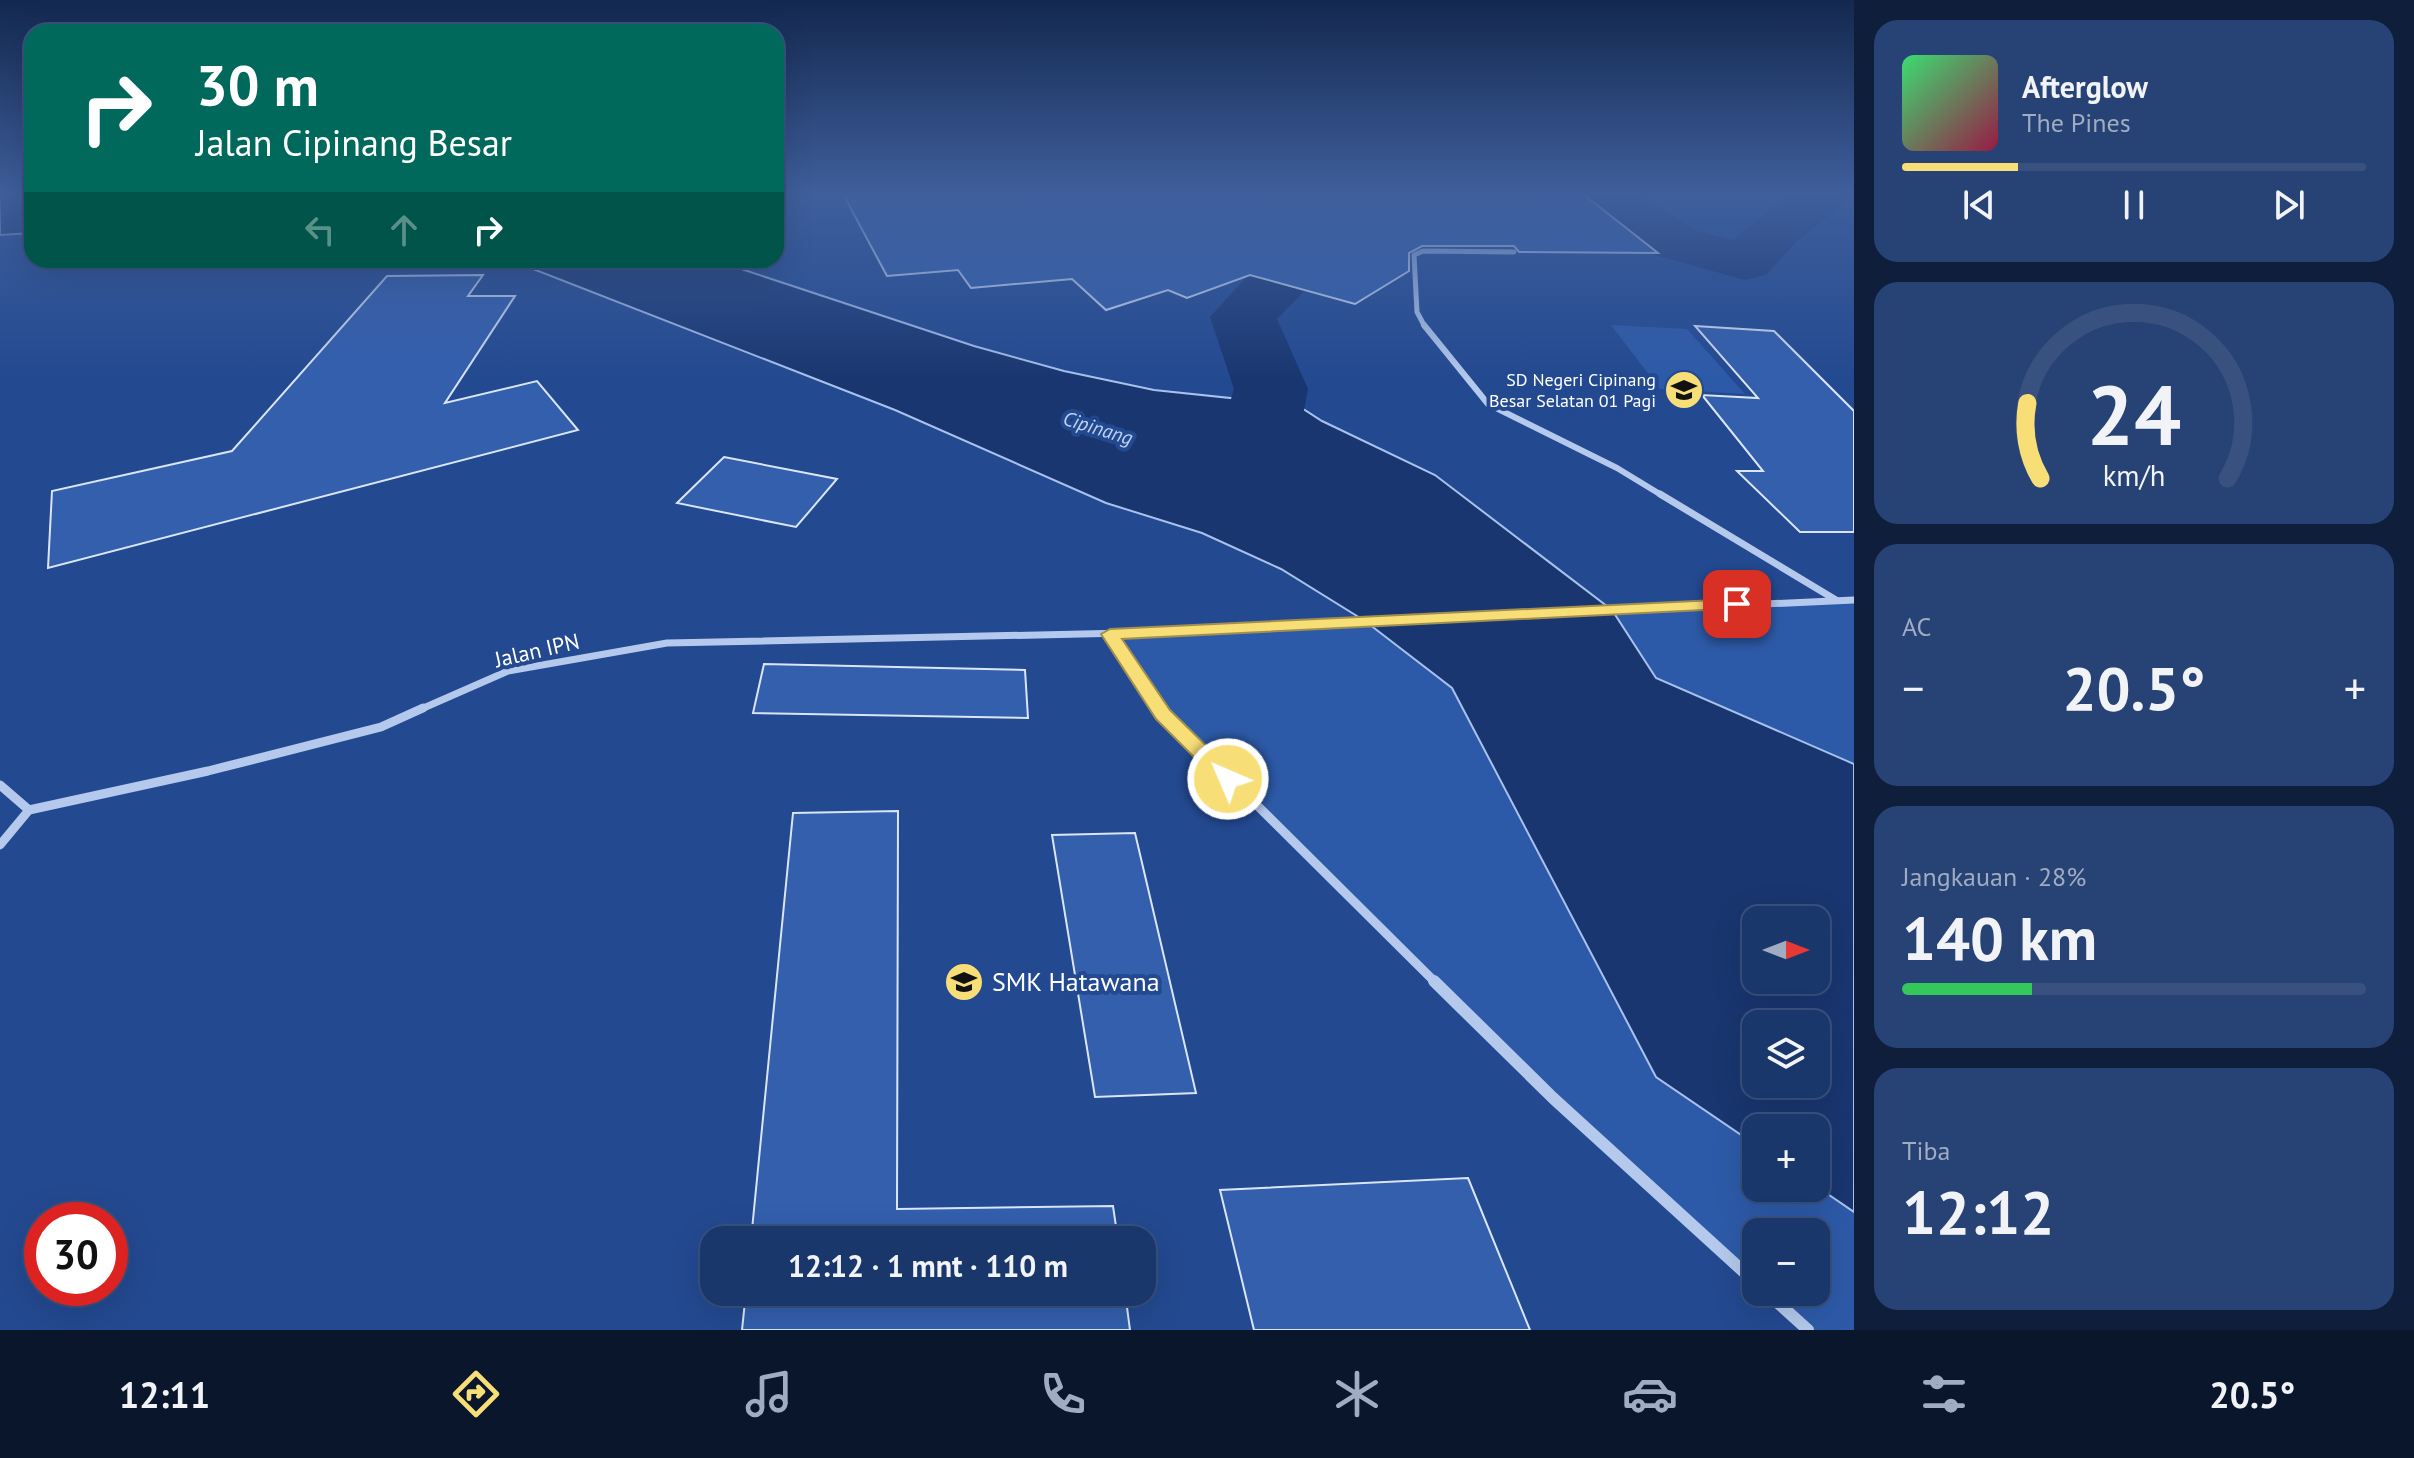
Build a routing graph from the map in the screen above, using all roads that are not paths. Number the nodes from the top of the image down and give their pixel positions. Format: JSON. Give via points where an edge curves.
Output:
{"nodes":[{"id":1,"x":1414,"y":256,"type":"edge"},
{"id":2,"x":1837,"y":600,"type":"junction"},
{"id":3,"x":1854,"y":600,"type":"edge"},
{"id":4,"x":1110,"y":634,"type":"junction"},
{"id":5,"x":0,"y":785,"type":"edge"},
{"id":6,"x":29,"y":810,"type":"junction"},
{"id":7,"x":0,"y":845,"type":"edge"},
{"id":8,"x":1742,"y":1270,"type":"edge"},
{"id":9,"x":1781,"y":1306,"type":"edge"},
{"id":10,"x":1808,"y":1330,"type":"edge"}],
"edges":[{"from":1,"to":2,"type":"street","via":[[1417,312],[1431,338],[1488,404],[1608,462]]},
{"from":2,"to":3,"type":"street","name":"Jalan IPN"},
{"from":2,"to":4,"type":"street","name":"Jalan IPN"},
{"from":4,"to":6,"type":"street","name":"Jalan IPN","via":[[667,643],[508,671],[381,727]]},
{"from":4,"to":8,"type":"street","via":[[1163,715],[1553,1098]]},
{"from":5,"to":6,"type":"street"},
{"from":6,"to":7,"type":"street"},
{"from":9,"to":10,"type":"street"}]}
